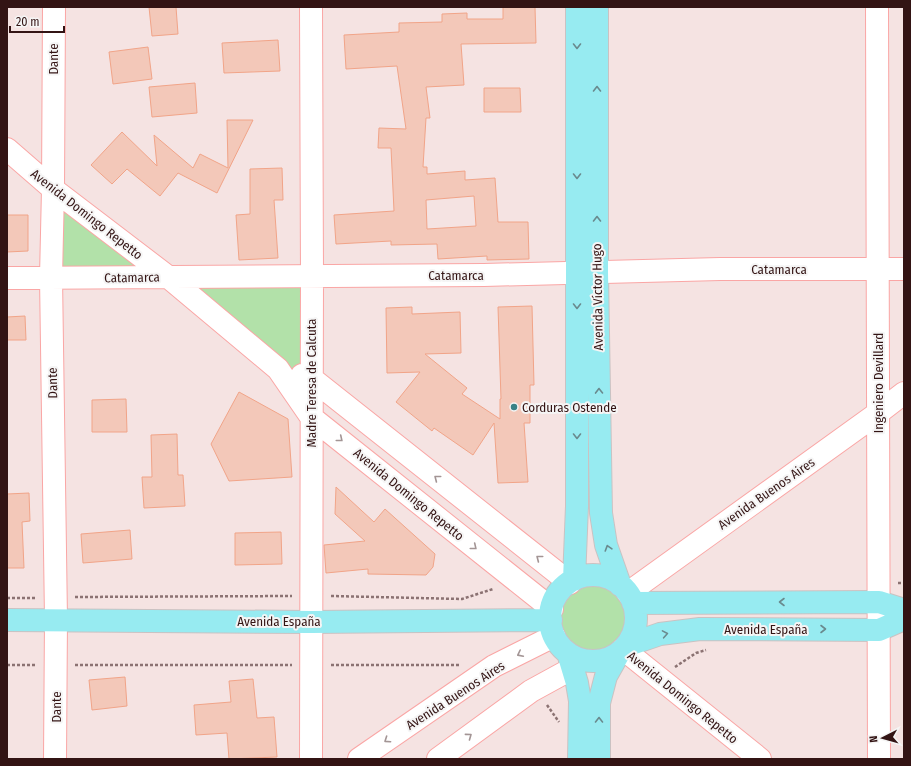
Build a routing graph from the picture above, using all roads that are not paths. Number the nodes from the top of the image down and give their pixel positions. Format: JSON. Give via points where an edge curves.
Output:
{"nodes":[{"id":1,"x":54,"y":7,"type":"edge"},
{"id":2,"x":311,"y":7,"type":"edge"},
{"id":3,"x":577,"y":7,"type":"edge"},
{"id":4,"x":596,"y":7,"type":"edge"},
{"id":5,"x":877,"y":7,"type":"edge"},
{"id":6,"x":7,"y":149,"type":"edge"},
{"id":7,"x":53,"y":189,"type":"junction"},
{"id":8,"x":878,"y":269,"type":"junction"},
{"id":9,"x":904,"y":269,"type":"edge"},
{"id":10,"x":587,"y":272,"type":"junction"},
{"id":11,"x":312,"y":275,"type":"junction"},
{"id":12,"x":167,"y":276,"type":"junction"},
{"id":13,"x":7,"y":278,"type":"edge"},
{"id":14,"x":51,"y":278,"type":"junction"},
{"id":15,"x":278,"y":369,"type":"junction"},
{"id":16,"x":311,"y":378,"type":"junction"},
{"id":17,"x":904,"y":393,"type":"edge"},
{"id":18,"x":878,"y":413,"type":"junction"},
{"id":19,"x":311,"y":416,"type":"junction"},
{"id":20,"x":572,"y":581,"type":"junction"},
{"id":21,"x":627,"y":594,"type":"junction"},
{"id":22,"x":879,"y":602,"type":"junction"},
{"id":23,"x":904,"y":610,"type":"edge"},
{"id":24,"x":56,"y":619,"type":"junction"},
{"id":25,"x":904,"y":619,"type":"edge"},
{"id":26,"x":7,"y":620,"type":"edge"},
{"id":27,"x":552,"y":621,"type":"junction"},
{"id":28,"x":311,"y":622,"type":"junction"},
{"id":29,"x":879,"y":630,"type":"junction"},
{"id":30,"x":623,"y":649,"type":"junction"},
{"id":31,"x":570,"y":660,"type":"junction"},
{"id":32,"x":55,"y":759,"type":"edge"},
{"id":33,"x":311,"y":759,"type":"edge"},
{"id":34,"x":359,"y":759,"type":"edge"},
{"id":35,"x":438,"y":759,"type":"edge"},
{"id":36,"x":578,"y":759,"type":"edge"},
{"id":37,"x":599,"y":759,"type":"edge"},
{"id":38,"x":760,"y":759,"type":"edge"},
{"id":39,"x":879,"y":759,"type":"edge"}],
"edges":[{"from":1,"to":7,"type":"street","name":"Dante"},
{"from":2,"to":11,"type":"street","name":"Madre Teresa de Calcuta"},
{"from":3,"to":10,"type":"main road","name":"Avenida Víctor Hugo","one_way":true},
{"from":10,"to":4,"type":"main road","name":"Avenida Víctor Hugo","one_way":true},
{"from":5,"to":8,"type":"street","name":"Ingeniero Devillard"},
{"from":6,"to":7,"type":"street","name":"Avenida Domingo Repetto"},
{"from":7,"to":12,"type":"street","name":"Avenida Domingo Repetto"},
{"from":7,"to":14,"type":"street","name":"Dante"},
{"from":8,"to":9,"type":"street","name":"Catamarca"},
{"from":8,"to":10,"type":"street","name":"Catamarca"},
{"from":8,"to":18,"type":"street","name":"Ingeniero Devillard"},
{"from":10,"to":11,"type":"street","name":"Catamarca"},
{"from":10,"to":20,"type":"main road","name":"Avenida Víctor Hugo","one_way":true},
{"from":21,"to":10,"type":"main road","name":"Avenida Víctor Hugo","one_way":true,"via":[[606,545],[601,513]]},
{"from":11,"to":12,"type":"street","name":"Catamarca"},
{"from":11,"to":16,"type":"street","name":"Madre Teresa de Calcuta"},
{"from":12,"to":14,"type":"street","name":"Catamarca"},
{"from":12,"to":15,"type":"street","name":"Avenida Domingo Repetto"},
{"from":13,"to":14,"type":"street","name":"Catamarca"},
{"from":14,"to":24,"type":"street","name":"Dante"},
{"from":15,"to":16,"type":"street","name":"Avenida Domingo Repetto"},
{"from":15,"to":19,"type":"street","name":"Avenida Domingo Repetto"},
{"from":16,"to":19,"type":"street","name":"Madre Teresa de Calcuta"},
{"from":20,"to":16,"type":"street","name":"Avenida Domingo Repetto","one_way":true},
{"from":17,"to":18,"type":"street","name":"Avenida Buenos Aires"},
{"from":18,"to":21,"type":"street","name":"Avenida Buenos Aires"},
{"from":18,"to":22,"type":"street","name":"Ingeniero Devillard"},
{"from":19,"to":27,"type":"street","name":"Avenida Domingo Repetto","one_way":true},
{"from":19,"to":28,"type":"street","name":"Madre Teresa de Calcuta"},
{"from":20,"to":21,"type":"main road","via":[[585,576],[598,576],[610,579]]},
{"from":20,"to":27,"type":"main road","via":[[556,599]]},
{"from":22,"to":21,"type":"main road","name":"Avenida España","one_way":true},
{"from":21,"to":30,"type":"main road","via":[[636,613],[636,624],[633,635]]},
{"from":22,"to":23,"type":"main road","name":"Avenida España"},
{"from":22,"to":29,"type":"street","name":"Ingeniero Devillard"},
{"from":24,"to":26,"type":"main road","name":"Avenida España"},
{"from":24,"to":28,"type":"main road","name":"Avenida España"},
{"from":24,"to":32,"type":"street","name":"Dante"},
{"from":25,"to":29,"type":"main road","name":"Avenida España"},
{"from":27,"to":28,"type":"main road","name":"Avenida España"},
{"from":27,"to":31,"type":"main road","via":[[560,645]]},
{"from":27,"to":34,"type":"street","name":"Avenida Buenos Aires","one_way":true,"via":[[494,666]]},
{"from":28,"to":33,"type":"street","name":"Madre Teresa de Calcuta"},
{"from":30,"to":29,"type":"main road","name":"Avenida España","one_way":true,"via":[[660,634],[700,629]]},
{"from":29,"to":39,"type":"street","name":"Ingeniero Devillard"},
{"from":30,"to":31,"type":"main road","via":[[610,658],[599,661],[578,658]]},
{"from":37,"to":30,"type":"main road","one_way":true,"via":[[599,703],[606,676]]},
{"from":30,"to":38,"type":"street","name":"Avenida Domingo Repetto"},
{"from":35,"to":31,"type":"street","one_way":true},
{"from":31,"to":36,"type":"main road","via":[[578,683],[580,701]]}]}
